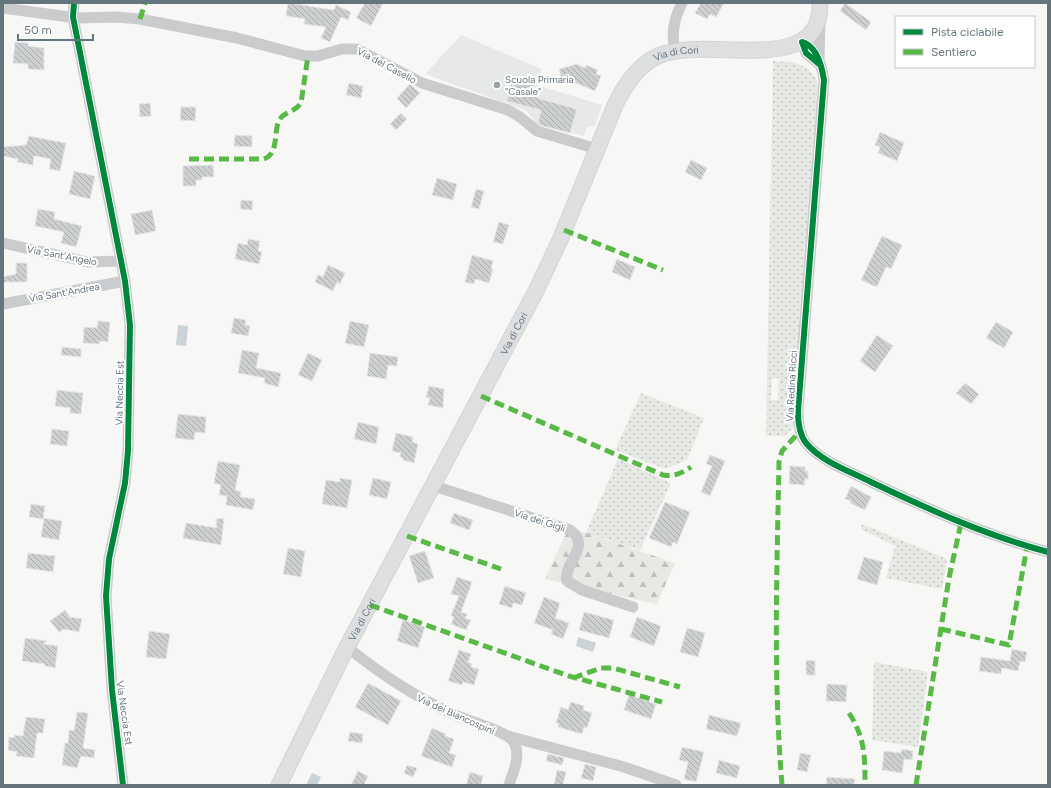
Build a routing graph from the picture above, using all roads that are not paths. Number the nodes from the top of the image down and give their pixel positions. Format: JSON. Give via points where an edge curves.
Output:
{"nodes":[{"id":1,"x":74,"y":3,"type":"edge"},
{"id":2,"x":682,"y":3,"type":"edge"},
{"id":3,"x":3,"y":8,"type":"edge"},
{"id":4,"x":820,"y":8,"type":"edge"},
{"id":5,"x":73,"y":17,"type":"junction"},
{"id":6,"x":802,"y":42,"type":"junction"},
{"id":7,"x":783,"y":49,"type":"junction"},
{"id":8,"x":675,"y":51,"type":"junction"},
{"id":9,"x":815,"y":61,"type":"junction"},
{"id":10,"x":597,"y":149,"type":"junction"},
{"id":11,"x":3,"y":243,"type":"edge"},
{"id":12,"x":121,"y":261,"type":"junction"},
{"id":13,"x":125,"y":281,"type":"junction"},
{"id":14,"x":3,"y":304,"type":"edge"},
{"id":15,"x":434,"y":486,"type":"junction"},
{"id":16,"x":1048,"y":552,"type":"edge"},
{"id":17,"x":633,"y":606,"type":"dead end"},
{"id":18,"x":347,"y":647,"type":"junction"},
{"id":19,"x":508,"y":736,"type":"junction"},
{"id":20,"x":124,"y":785,"type":"edge"},
{"id":21,"x":279,"y":785,"type":"edge"},
{"id":22,"x":509,"y":785,"type":"edge"},
{"id":23,"x":676,"y":785,"type":"edge"}],
"edges":[{"from":1,"to":5,"type":"street","name":"Via Neccia Est"},
{"from":2,"to":8,"type":"street","via":[[673,28]]},
{"from":3,"to":5,"type":"street","name":"Via del Casello"},
{"from":4,"to":6,"type":"main road","name":"Via di Cori","via":[[814,30]]},
{"from":4,"to":9,"type":"street"},
{"from":5,"to":10,"type":"street","name":"Via del Casello","via":[[140,20],[237,38],[305,56],[318,56],[344,48],[357,49],[422,83],[511,111],[537,131]]},
{"from":5,"to":12,"type":"street","name":"Via Neccia Est"},
{"from":6,"to":7,"type":"main road","name":"Via di Cori"},
{"from":6,"to":9,"type":"street","via":[[804,52]]},
{"from":7,"to":8,"type":"main road","name":"Via di Cori","via":[[694,48]]},
{"from":7,"to":9,"type":"street"},
{"from":8,"to":10,"type":"main road","name":"Via di Cori","via":[[651,60],[630,78],[616,103]]},
{"from":9,"to":16,"type":"street","name":"Via Redina Ricci","via":[[824,80],[798,415],[803,437],[810,448],[833,463],[943,516]]},
{"from":10,"to":15,"type":"main road","name":"Via di Cori","via":[[541,282]]},
{"from":11,"to":12,"type":"street","name":"Via Sant'Angelo","via":[[88,262]]},
{"from":12,"to":13,"type":"street","name":"Via Neccia Est"},
{"from":13,"to":14,"type":"street","name":"Via Sant'Andrea"},
{"from":13,"to":20,"type":"street","name":"Via Neccia Est","via":[[130,325],[128,451],[125,483],[108,567],[106,596],[109,665]]},
{"from":15,"to":17,"type":"street","name":"Via dei Gigli","via":[[570,530],[578,537],[579,543],[566,575],[567,581],[582,590]]},
{"from":15,"to":18,"type":"main road","name":"Via di Cori"},
{"from":18,"to":19,"type":"street","name":"Via dei Biancospini","via":[[417,697]]},
{"from":18,"to":21,"type":"main road","name":"Via di Cori"},
{"from":19,"to":22,"type":"street","name":"Via dei Biancospini","via":[[515,745],[517,754]]},
{"from":19,"to":23,"type":"street","name":"Via dei Biancospini","via":[[628,768]]}]}
